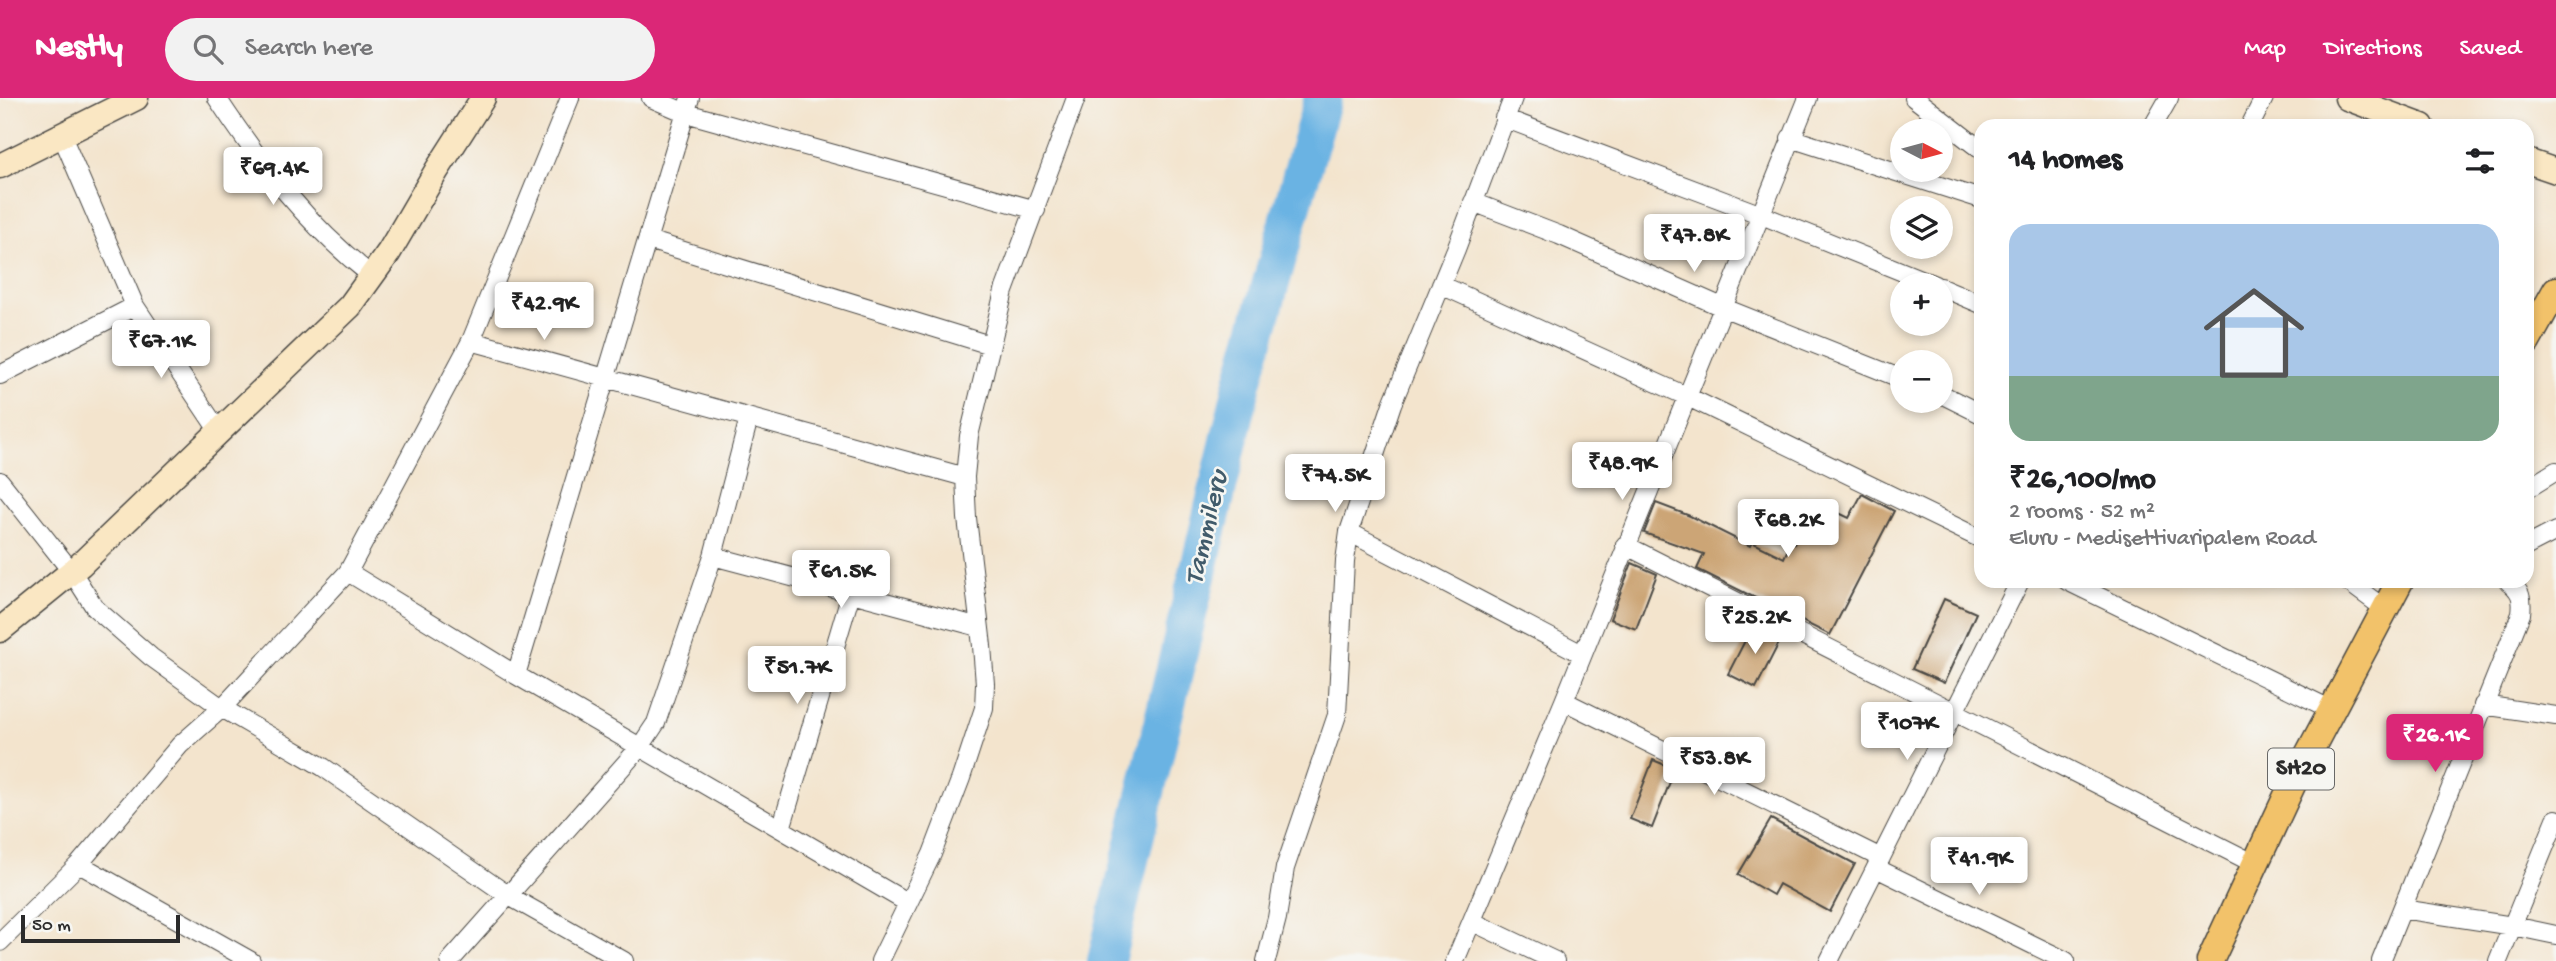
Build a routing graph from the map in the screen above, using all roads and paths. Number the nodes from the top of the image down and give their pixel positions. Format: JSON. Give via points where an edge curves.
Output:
{"nodes":[{"id":1,"x":135,"y":98,"type":"edge"},
{"id":2,"x":217,"y":98,"type":"edge"},
{"id":3,"x":483,"y":98,"type":"edge"},
{"id":4,"x":570,"y":98,"type":"edge"},
{"id":5,"x":650,"y":98,"type":"edge"},
{"id":6,"x":1076,"y":98,"type":"edge"},
{"id":7,"x":1513,"y":98,"type":"edge"},
{"id":8,"x":1808,"y":98,"type":"edge"},
{"id":9,"x":2169,"y":98,"type":"edge"},
{"id":10,"x":2264,"y":98,"type":"edge"},
{"id":11,"x":2347,"y":98,"type":"edge"},
{"id":12,"x":1922,"y":100,"type":"edge"},
{"id":13,"x":688,"y":105,"type":"edge"},
{"id":14,"x":1504,"y":118,"type":"junction"},
{"id":15,"x":2157,"y":119,"type":"edge"},
{"id":16,"x":2254,"y":119,"type":"edge"},
{"id":17,"x":2403,"y":119,"type":"edge"},
{"id":18,"x":62,"y":136,"type":"junction"},
{"id":19,"x":1790,"y":138,"type":"junction"},
{"id":20,"x":1974,"y":144,"type":"edge"},
{"id":21,"x":2534,"y":163,"type":"edge"},
{"id":22,"x":0,"y":166,"type":"edge"},
{"id":23,"x":2556,"y":171,"type":"edge"},
{"id":24,"x":1974,"y":197,"type":"edge"},
{"id":25,"x":1473,"y":202,"type":"junction"},
{"id":26,"x":1036,"y":210,"type":"junction"},
{"id":27,"x":1759,"y":214,"type":"junction"},
{"id":28,"x":648,"y":240,"type":"junction"},
{"id":29,"x":1905,"y":273,"type":"edge"},
{"id":30,"x":372,"y":276,"type":"junction"},
{"id":31,"x":1441,"y":285,"type":"junction"},
{"id":32,"x":2556,"y":290,"type":"edge"},
{"id":33,"x":1953,"y":292,"type":"edge"},
{"id":34,"x":1974,"y":301,"type":"edge"},
{"id":35,"x":135,"y":306,"type":"junction"},
{"id":36,"x":1722,"y":307,"type":"junction"},
{"id":37,"x":2534,"y":329,"type":"edge"},
{"id":38,"x":471,"y":341,"type":"junction"},
{"id":39,"x":990,"y":345,"type":"junction"},
{"id":40,"x":1890,"y":374,"type":"edge"},
{"id":41,"x":0,"y":375,"type":"edge"},
{"id":42,"x":607,"y":380,"type":"junction"},
{"id":43,"x":1686,"y":396,"type":"junction"},
{"id":44,"x":1953,"y":400,"type":"edge"},
{"id":45,"x":1974,"y":410,"type":"edge"},
{"id":46,"x":749,"y":418,"type":"junction"},
{"id":47,"x":220,"y":433,"type":"junction"},
{"id":48,"x":2556,"y":471,"type":"edge"},
{"id":49,"x":965,"y":477,"type":"junction"},
{"id":50,"x":0,"y":481,"type":"edge"},
{"id":51,"x":2534,"y":485,"type":"edge"},
{"id":52,"x":2556,"y":531,"type":"edge"},
{"id":53,"x":1349,"y":532,"type":"junction"},
{"id":54,"x":1974,"y":536,"type":"edge"},
{"id":55,"x":2534,"y":542,"type":"edge"},
{"id":56,"x":1625,"y":545,"type":"junction"},
{"id":57,"x":713,"y":556,"type":"junction"},
{"id":58,"x":72,"y":572,"type":"junction"},
{"id":59,"x":348,"y":572,"type":"junction"},
{"id":60,"x":2016,"y":588,"type":"edge"},
{"id":61,"x":2081,"y":588,"type":"edge"},
{"id":62,"x":2356,"y":588,"type":"edge"},
{"id":63,"x":2396,"y":588,"type":"edge"},
{"id":64,"x":2517,"y":588,"type":"edge"},
{"id":65,"x":851,"y":593,"type":"junction"},
{"id":66,"x":2385,"y":610,"type":"junction"},
{"id":67,"x":979,"y":627,"type":"junction"},
{"id":68,"x":0,"y":630,"type":"edge"},
{"id":69,"x":1583,"y":654,"type":"junction"},
{"id":70,"x":516,"y":675,"type":"junction"},
{"id":71,"x":1564,"y":701,"type":"junction"},
{"id":72,"x":2483,"y":705,"type":"junction"},
{"id":73,"x":222,"y":708,"type":"junction"},
{"id":74,"x":2332,"y":710,"type":"junction"},
{"id":75,"x":1954,"y":712,"type":"junction"},
{"id":76,"x":2556,"y":716,"type":"edge"},
{"id":77,"x":640,"y":747,"type":"junction"},
{"id":78,"x":2556,"y":818,"type":"edge"},
{"id":79,"x":781,"y":829,"type":"junction"},
{"id":80,"x":1878,"y":863,"type":"junction"},
{"id":81,"x":79,"y":864,"type":"junction"},
{"id":82,"x":2255,"y":864,"type":"junction"},
{"id":83,"x":509,"y":896,"type":"junction"},
{"id":84,"x":908,"y":903,"type":"junction"},
{"id":85,"x":2402,"y":909,"type":"junction"},
{"id":86,"x":1473,"y":922,"type":"junction"},
{"id":87,"x":2513,"y":926,"type":"junction"},
{"id":88,"x":2556,"y":935,"type":"edge"},
{"id":89,"x":0,"y":942,"type":"edge"},
{"id":90,"x":251,"y":961,"type":"edge"},
{"id":91,"x":450,"y":961,"type":"edge"},
{"id":92,"x":624,"y":961,"type":"edge"},
{"id":93,"x":880,"y":961,"type":"edge"},
{"id":94,"x":1266,"y":961,"type":"edge"},
{"id":95,"x":1455,"y":961,"type":"edge"},
{"id":96,"x":1555,"y":961,"type":"edge"},
{"id":97,"x":1829,"y":961,"type":"edge"},
{"id":98,"x":2066,"y":961,"type":"edge"},
{"id":99,"x":2210,"y":961,"type":"edge"},
{"id":100,"x":2381,"y":961,"type":"edge"},
{"id":101,"x":2498,"y":961,"type":"edge"}],
"edges":[{"from":1,"to":18,"type":"main road"},
{"from":2,"to":30,"type":"street","via":[[280,186],[339,250]]},
{"from":3,"to":30,"type":"main road"},
{"from":4,"to":38,"type":"street"},
{"from":5,"to":13,"type":"street"},
{"from":6,"to":26,"type":"street"},
{"from":7,"to":14,"type":"street"},
{"from":8,"to":19,"type":"street"},
{"from":9,"to":15,"type":"street"},
{"from":10,"to":16,"type":"street"},
{"from":11,"to":17,"type":"main road"},
{"from":12,"to":20,"type":"street"},
{"from":13,"to":26,"type":"street"},
{"from":13,"to":28,"type":"street"},
{"from":14,"to":25,"type":"street"},
{"from":14,"to":27,"type":"street"},
{"from":18,"to":22,"type":"main road"},
{"from":18,"to":35,"type":"street"},
{"from":19,"to":24,"type":"street"},
{"from":19,"to":27,"type":"street"},
{"from":21,"to":23,"type":"main road"},
{"from":25,"to":31,"type":"street"},
{"from":25,"to":36,"type":"street"},
{"from":26,"to":39,"type":"street","via":[[1004,291]]},
{"from":27,"to":29,"type":"street"},
{"from":27,"to":36,"type":"street"},
{"from":28,"to":39,"type":"street"},
{"from":28,"to":42,"type":"street"},
{"from":30,"to":47,"type":"main road","via":[[350,306]]},
{"from":31,"to":43,"type":"street"},
{"from":31,"to":53,"type":"street","via":[[1392,404]]},
{"from":32,"to":37,"type":"main road"},
{"from":33,"to":34,"type":"street"},
{"from":35,"to":41,"type":"street"},
{"from":35,"to":47,"type":"street"},
{"from":36,"to":40,"type":"street"},
{"from":36,"to":43,"type":"street"},
{"from":38,"to":42,"type":"street"},
{"from":38,"to":59,"type":"street"},
{"from":39,"to":49,"type":"street","via":[[969,436]]},
{"from":42,"to":46,"type":"street"},
{"from":42,"to":70,"type":"street"},
{"from":43,"to":54,"type":"street"},
{"from":43,"to":56,"type":"street"},
{"from":44,"to":45,"type":"street"},
{"from":46,"to":49,"type":"street"},
{"from":46,"to":57,"type":"street"},
{"from":47,"to":58,"type":"main road"},
{"from":48,"to":51,"type":"street"},
{"from":49,"to":67,"type":"street"},
{"from":50,"to":58,"type":"street"},
{"from":52,"to":55,"type":"street"},
{"from":53,"to":69,"type":"street"},
{"from":53,"to":94,"type":"street","via":[[1337,715],[1285,868]]},
{"from":56,"to":69,"type":"street"},
{"from":56,"to":75,"type":"street"},
{"from":57,"to":65,"type":"street"},
{"from":57,"to":77,"type":"street","via":[[656,723]]},
{"from":58,"to":68,"type":"main road"},
{"from":58,"to":73,"type":"street","via":[[95,608],[151,657]]},
{"from":59,"to":70,"type":"street"},
{"from":59,"to":73,"type":"street"},
{"from":60,"to":75,"type":"street"},
{"from":61,"to":74,"type":"street"},
{"from":62,"to":66,"type":"street"},
{"from":63,"to":66,"type":"main road","number":"SH20"},
{"from":64,"to":72,"type":"street","via":[[2523,598],[2521,614]]},
{"from":65,"to":67,"type":"street"},
{"from":65,"to":79,"type":"street"},
{"from":66,"to":74,"type":"main road","number":"SH20"},
{"from":67,"to":84,"type":"street","via":[[984,708],[932,854]]},
{"from":69,"to":71,"type":"street"},
{"from":70,"to":77,"type":"street"},
{"from":71,"to":80,"type":"street"},
{"from":71,"to":86,"type":"street"},
{"from":72,"to":76,"type":"street"},
{"from":72,"to":85,"type":"street"},
{"from":73,"to":81,"type":"street","via":[[180,745]]},
{"from":73,"to":83,"type":"street","via":[[323,767]]},
{"from":74,"to":82,"type":"main road","number":"SH20"},
{"from":75,"to":80,"type":"street"},
{"from":75,"to":82,"type":"street"},
{"from":77,"to":79,"type":"street"},
{"from":77,"to":83,"type":"street"},
{"from":78,"to":87,"type":"street"},
{"from":79,"to":84,"type":"street"},
{"from":80,"to":97,"type":"street"},
{"from":80,"to":98,"type":"street"},
{"from":81,"to":89,"type":"street"},
{"from":81,"to":90,"type":"street"},
{"from":82,"to":99,"type":"main road","number":"SH20"},
{"from":83,"to":91,"type":"street"},
{"from":83,"to":92,"type":"street"},
{"from":84,"to":93,"type":"street"},
{"from":85,"to":87,"type":"street"},
{"from":85,"to":100,"type":"street"},
{"from":86,"to":95,"type":"street"},
{"from":86,"to":96,"type":"street"},
{"from":87,"to":88,"type":"street"},
{"from":87,"to":101,"type":"street"}]}
